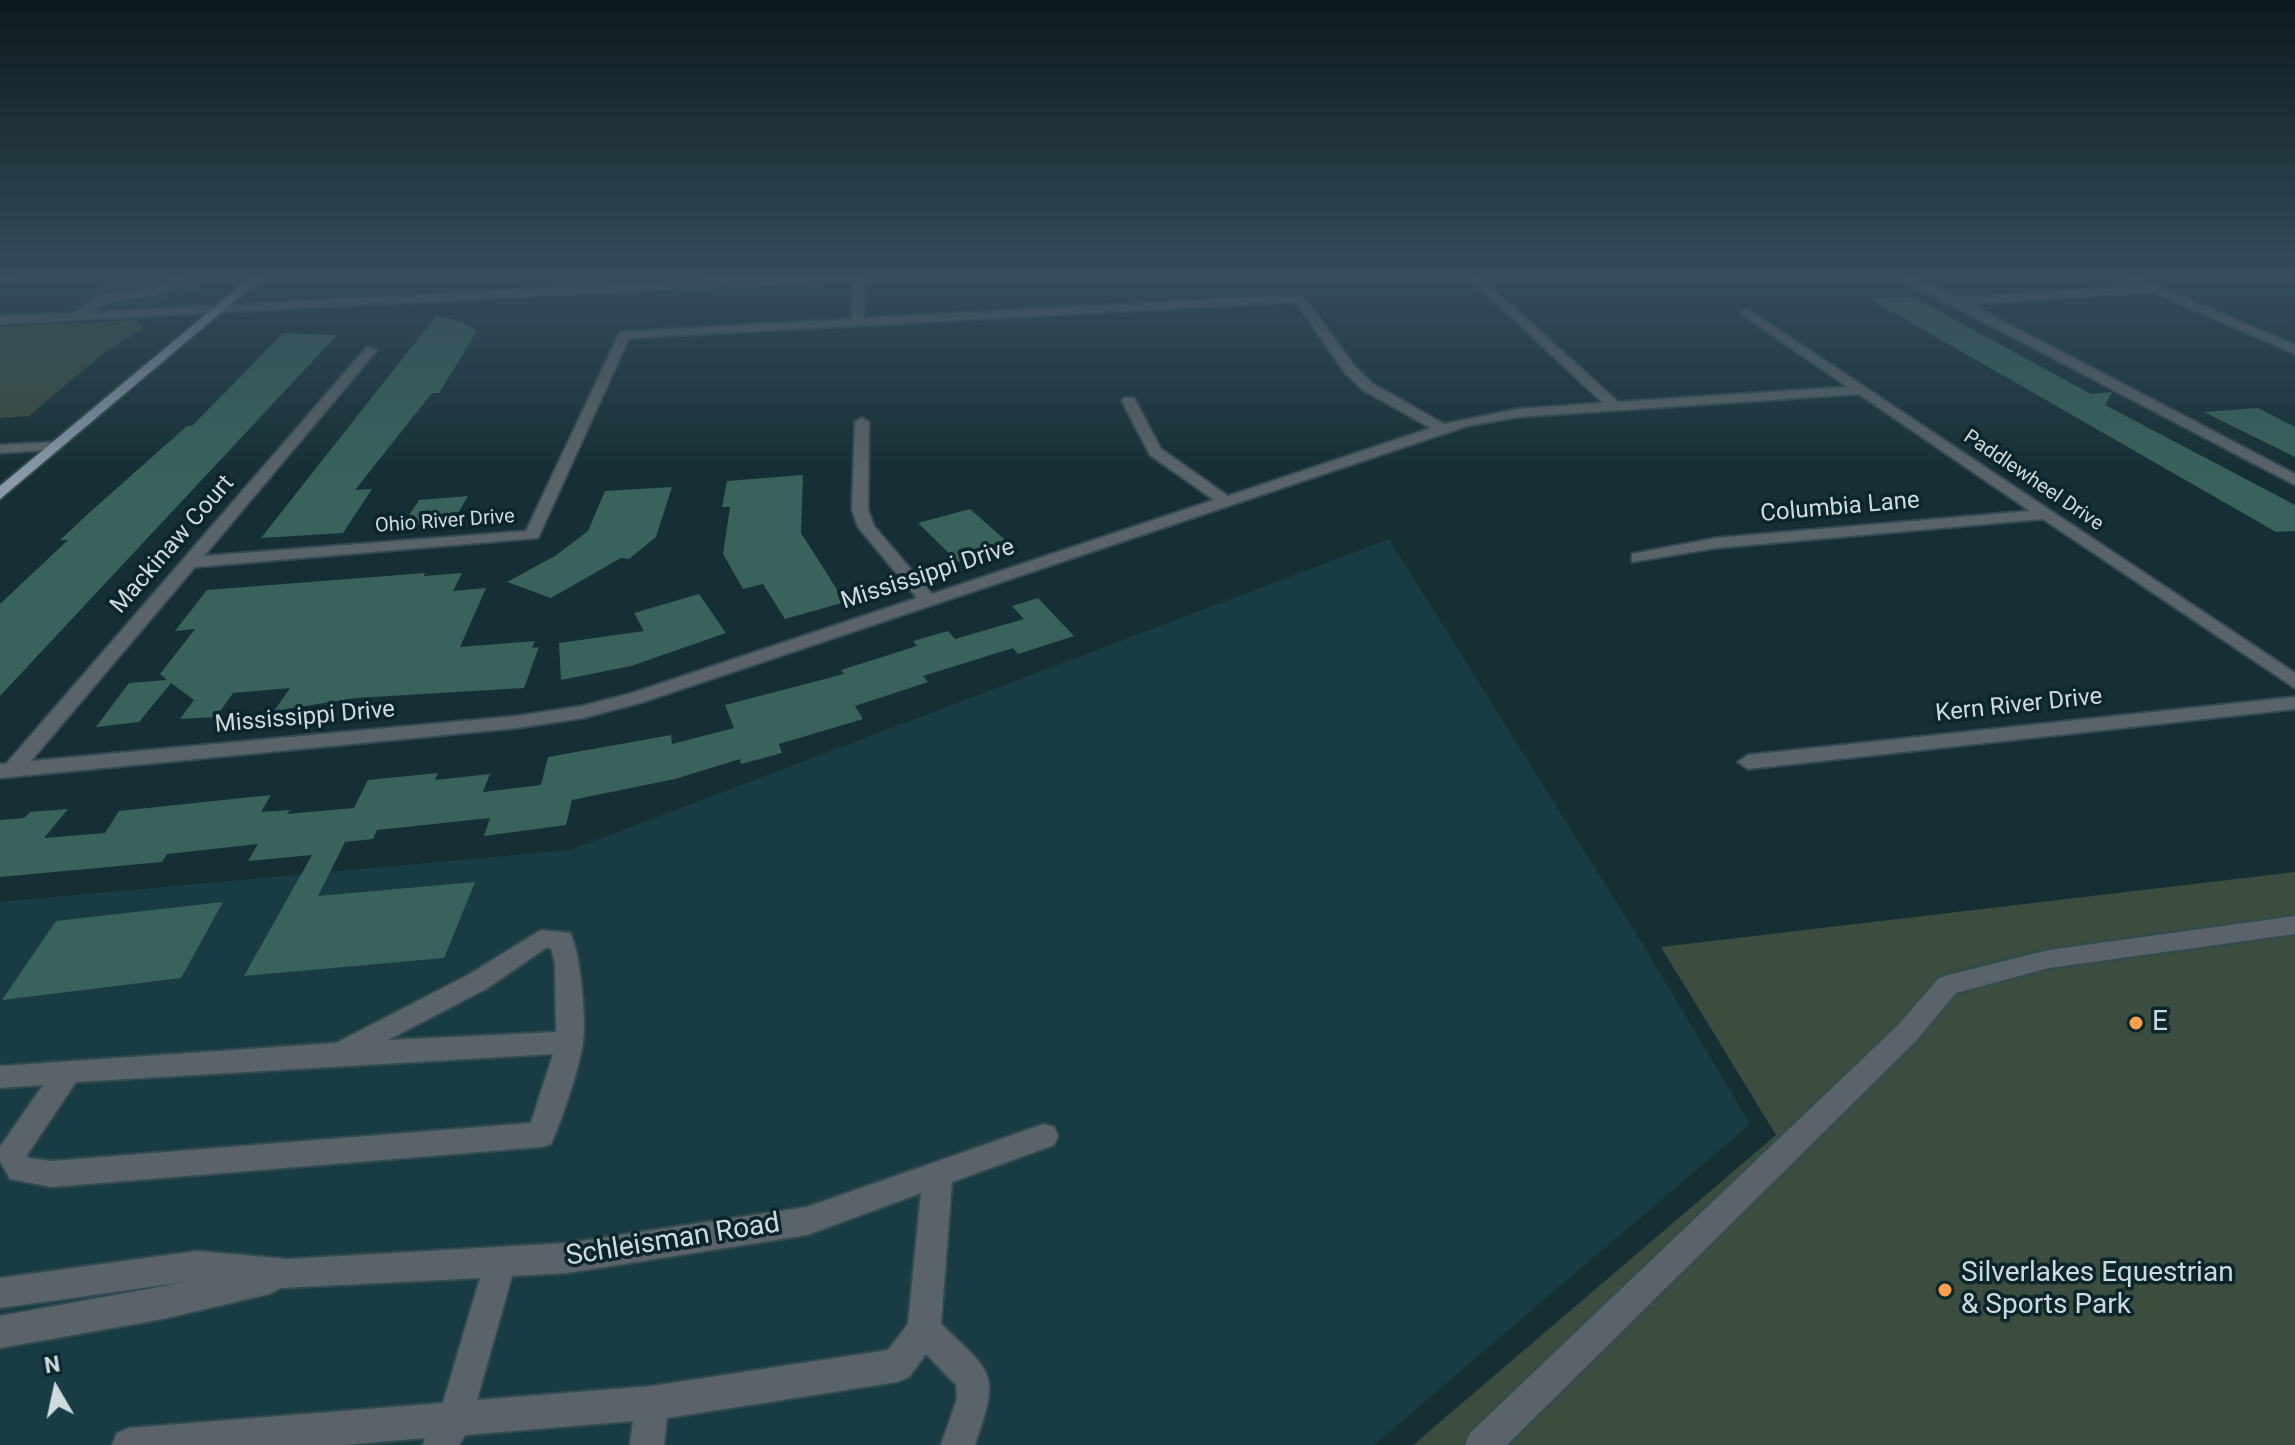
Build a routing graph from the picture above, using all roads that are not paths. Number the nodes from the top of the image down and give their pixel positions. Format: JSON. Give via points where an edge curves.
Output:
{"nodes":[{"id":1,"x":176,"y":343,"type":"edge"},
{"id":2,"x":620,"y":343,"type":"edge"},
{"id":3,"x":1331,"y":343,"type":"edge"},
{"id":4,"x":1546,"y":343,"type":"edge"},
{"id":5,"x":1792,"y":343,"type":"edge"},
{"id":6,"x":2036,"y":343,"type":"edge"},
{"id":7,"x":371,"y":350,"type":"dead end"},
{"id":8,"x":1861,"y":390,"type":"junction"},
{"id":9,"x":1129,"y":401,"type":"dead end"},
{"id":10,"x":1615,"y":407,"type":"junction"},
{"id":11,"x":862,"y":422,"type":"dead end"},
{"id":12,"x":1442,"y":429,"type":"junction"},
{"id":13,"x":55,"y":446,"type":"junction"},
{"id":14,"x":0,"y":449,"type":"edge"},
{"id":15,"x":2295,"y":480,"type":"edge"},
{"id":16,"x":0,"y":494,"type":"edge"},
{"id":17,"x":1225,"y":501,"type":"junction"},
{"id":18,"x":2047,"y":514,"type":"junction"},
{"id":19,"x":1638,"y":558,"type":"dead end"},
{"id":20,"x":190,"y":562,"type":"junction"},
{"id":21,"x":928,"y":600,"type":"junction"},
{"id":22,"x":2295,"y":682,"type":"edge"},
{"id":23,"x":2295,"y":703,"type":"edge"},
{"id":24,"x":1748,"y":762,"type":"dead end"},
{"id":25,"x":6,"y":771,"type":"edge"},
{"id":26,"x":2295,"y":925,"type":"edge"},
{"id":27,"x":570,"y":1042,"type":"junction"},
{"id":28,"x":339,"y":1054,"type":"junction"},
{"id":29,"x":68,"y":1071,"type":"junction"},
{"id":30,"x":0,"y":1077,"type":"edge"},
{"id":31,"x":1044,"y":1136,"type":"dead end"},
{"id":32,"x":938,"y":1174,"type":"junction"},
{"id":33,"x":500,"y":1262,"type":"junction"},
{"id":34,"x":288,"y":1274,"type":"junction"},
{"id":35,"x":0,"y":1293,"type":"edge"},
{"id":36,"x":924,"y":1330,"type":"junction"},
{"id":37,"x":0,"y":1332,"type":"edge"},
{"id":38,"x":652,"y":1403,"type":"junction"},
{"id":39,"x":447,"y":1432,"type":"edge"},
{"id":40,"x":129,"y":1445,"type":"edge"},
{"id":41,"x":647,"y":1445,"type":"edge"},
{"id":42,"x":958,"y":1445,"type":"edge"},
{"id":43,"x":1482,"y":1445,"type":"edge"}],
"edges":[{"from":1,"to":13,"type":"main road"},
{"from":2,"to":20,"type":"street","name":"Ohio River Drive","via":[[532,535]]},
{"from":3,"to":12,"type":"street","via":[[1368,387]]},
{"from":4,"to":10,"type":"street"},
{"from":5,"to":8,"type":"street","name":"Paddlewheel Drive"},
{"from":6,"to":15,"type":"street"},
{"from":7,"to":20,"type":"street","name":"Mackinaw Court"},
{"from":8,"to":10,"type":"street","name":"Mississippi Drive"},
{"from":8,"to":18,"type":"street","name":"Paddlewheel Drive"},
{"from":9,"to":17,"type":"street","via":[[1155,452]]},
{"from":10,"to":12,"type":"street","name":"Mississippi Drive","via":[[1482,418]]},
{"from":11,"to":21,"type":"street","via":[[860,510],[866,527]]},
{"from":12,"to":17,"type":"street","name":"Mississippi Drive"},
{"from":13,"to":14,"type":"street"},
{"from":13,"to":16,"type":"main road"},
{"from":17,"to":21,"type":"street","name":"Mississippi Drive"},
{"from":18,"to":19,"type":"street","name":"Columbia Lane","via":[[1716,543]]},
{"from":18,"to":22,"type":"street","name":"Paddlewheel Drive"},
{"from":20,"to":25,"type":"street","name":"Mackinaw Court"},
{"from":21,"to":25,"type":"street","name":"Mississippi Drive","via":[[583,712]]},
{"from":23,"to":24,"type":"street","name":"Kern River Drive"},
{"from":26,"to":43,"type":"street","via":[[2049,959],[1948,985],[1906,1034]]},
{"from":27,"to":28,"type":"street"},
{"from":27,"to":28,"type":"street","via":[[561,939],[541,939],[477,982]]},
{"from":27,"to":29,"type":"street","via":[[541,1135],[52,1174],[20,1170],[11,1154]]},
{"from":28,"to":29,"type":"street"},
{"from":29,"to":30,"type":"street"},
{"from":31,"to":32,"type":"street","name":"Schleisman Road"},
{"from":32,"to":33,"type":"street","name":"Schleisman Road","via":[[807,1221],[567,1258]]},
{"from":32,"to":36,"type":"street"},
{"from":33,"to":34,"type":"street","name":"Schleisman Road"},
{"from":33,"to":39,"type":"street"},
{"from":34,"to":35,"type":"street","name":"Schleisman Road","via":[[197,1266]]},
{"from":34,"to":37,"type":"street","name":"Schleisman Road"},
{"from":36,"to":38,"type":"street","via":[[897,1365]]},
{"from":36,"to":42,"type":"street","via":[[972,1377],[974,1399]]},
{"from":38,"to":39,"type":"street"},
{"from":38,"to":41,"type":"street"},
{"from":39,"to":40,"type":"street"}]}
